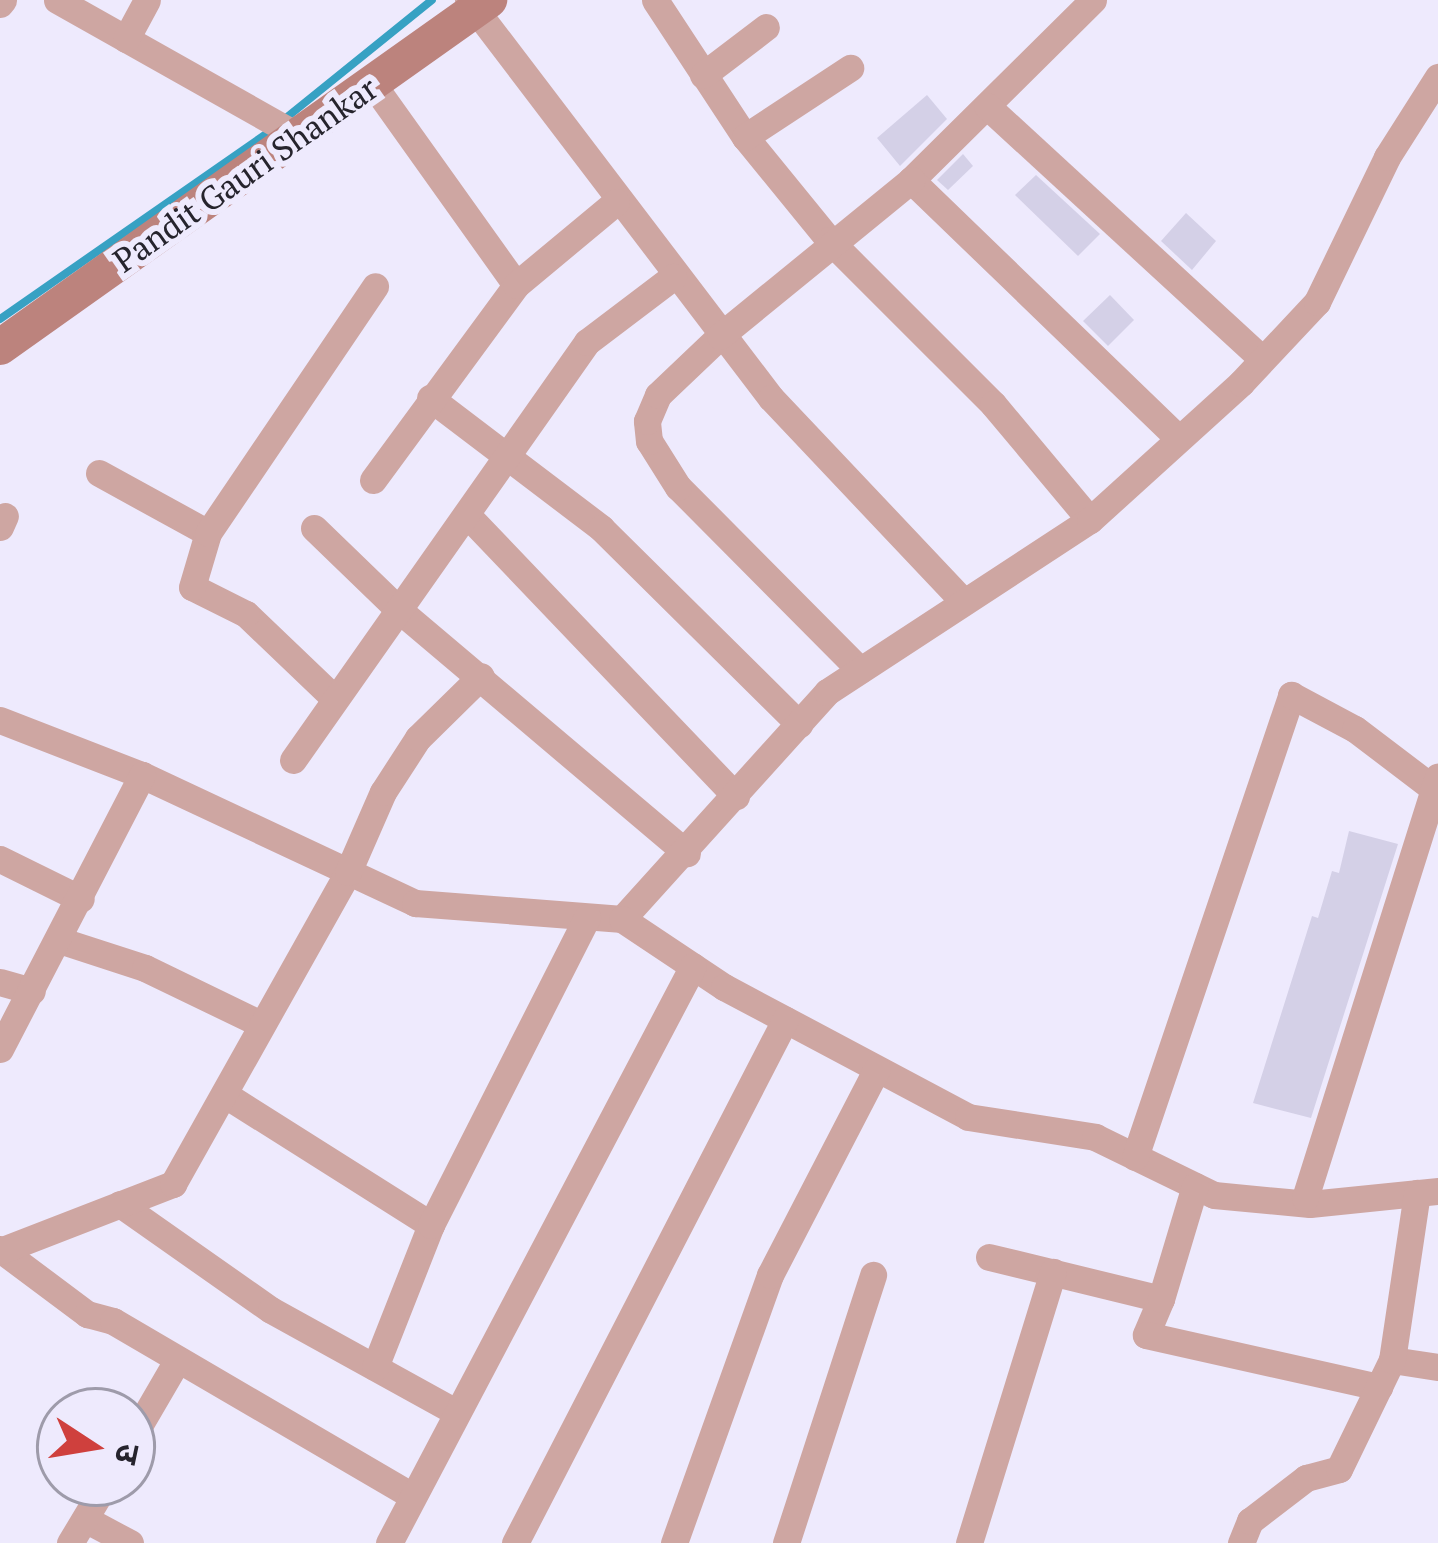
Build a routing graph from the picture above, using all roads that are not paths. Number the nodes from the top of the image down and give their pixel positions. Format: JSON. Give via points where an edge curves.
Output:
{"nodes":[{"id":1,"x":57,"y":0,"type":"edge"},
{"id":2,"x":146,"y":0,"type":"edge"},
{"id":3,"x":655,"y":0,"type":"edge"},
{"id":4,"x":1093,"y":0,"type":"edge"},
{"id":5,"x":479,"y":2,"type":"edge"},
{"id":6,"x":766,"y":27,"type":"dead end"},
{"id":7,"x":126,"y":39,"type":"junction"},
{"id":8,"x":850,"y":68,"type":"dead end"},
{"id":9,"x":703,"y":74,"type":"junction"},
{"id":10,"x":1438,"y":77,"type":"edge"},
{"id":11,"x":372,"y":83,"type":"junction"},
{"id":12,"x":987,"y":106,"type":"junction"},
{"id":13,"x":1414,"y":115,"type":"junction"},
{"id":14,"x":1438,"y":133,"type":"edge"},
{"id":15,"x":298,"y":136,"type":"junction"},
{"id":16,"x":745,"y":137,"type":"junction"},
{"id":17,"x":911,"y":180,"type":"junction"},
{"id":18,"x":616,"y":202,"type":"junction"},
{"id":19,"x":829,"y":240,"type":"junction"},
{"id":20,"x":673,"y":277,"type":"junction"},
{"id":21,"x":516,"y":285,"type":"junction"},
{"id":22,"x":375,"y":286,"type":"dead end"},
{"id":23,"x":720,"y":336,"type":"junction"},
{"id":24,"x":0,"y":347,"type":"edge"},
{"id":25,"x":1262,"y":358,"type":"junction"},
{"id":26,"x":430,"y":398,"type":"junction"},
{"id":27,"x":1178,"y":438,"type":"junction"},
{"id":28,"x":508,"y":460,"type":"junction"},
{"id":29,"x":99,"y":472,"type":"dead end"},
{"id":30,"x":373,"y":480,"type":"dead end"},
{"id":31,"x":470,"y":518,"type":"junction"},
{"id":32,"x":1090,"y":520,"type":"junction"},
{"id":33,"x":314,"y":528,"type":"dead end"},
{"id":34,"x":208,"y":533,"type":"junction"},
{"id":35,"x":964,"y":601,"type":"junction"},
{"id":36,"x":399,"y":610,"type":"junction"},
{"id":37,"x":860,"y":670,"type":"junction"},
{"id":38,"x":481,"y":676,"type":"junction"},
{"id":39,"x":335,"y":699,"type":"junction"},
{"id":40,"x":0,"y":720,"type":"edge"},
{"id":41,"x":799,"y":724,"type":"junction"},
{"id":42,"x":293,"y":760,"type":"dead end"},
{"id":43,"x":142,"y":775,"type":"junction"},
{"id":44,"x":1436,"y":786,"type":"edge"},
{"id":45,"x":736,"y":796,"type":"junction"},
{"id":46,"x":687,"y":853,"type":"junction"},
{"id":47,"x":0,"y":859,"type":"edge"},
{"id":48,"x":348,"y":872,"type":"junction"},
{"id":49,"x":81,"y":899,"type":"junction"},
{"id":50,"x":587,"y":917,"type":"junction"},
{"id":51,"x":622,"y":919,"type":"junction"},
{"id":52,"x":62,"y":941,"type":"junction"},
{"id":53,"x":692,"y":966,"type":"junction"},
{"id":54,"x":0,"y":982,"type":"edge"},
{"id":55,"x":32,"y":992,"type":"junction"},
{"id":56,"x":785,"y":1020,"type":"junction"},
{"id":57,"x":261,"y":1024,"type":"junction"},
{"id":58,"x":0,"y":1049,"type":"edge"},
{"id":59,"x":877,"y":1069,"type":"junction"},
{"id":60,"x":224,"y":1094,"type":"junction"},
{"id":61,"x":1135,"y":1157,"type":"junction"},
{"id":62,"x":1195,"y":1186,"type":"junction"},
{"id":63,"x":1427,"y":1192,"type":"edge"},
{"id":64,"x":1305,"y":1198,"type":"junction"},
{"id":65,"x":120,"y":1204,"type":"junction"},
{"id":66,"x":431,"y":1225,"type":"junction"},
{"id":67,"x":1,"y":1250,"type":"edge"},
{"id":68,"x":989,"y":1257,"type":"dead end"},
{"id":69,"x":1053,"y":1272,"type":"junction"},
{"id":70,"x":873,"y":1275,"type":"dead end"},
{"id":71,"x":1161,"y":1299,"type":"junction"},
{"id":72,"x":178,"y":1359,"type":"junction"},
{"id":73,"x":1392,"y":1360,"type":"junction"},
{"id":74,"x":375,"y":1367,"type":"junction"},
{"id":75,"x":1438,"y":1367,"type":"edge"},
{"id":76,"x":1379,"y":1387,"type":"junction"},
{"id":77,"x":156,"y":1397,"type":"edge"},
{"id":78,"x":456,"y":1412,"type":"junction"},
{"id":79,"x":411,"y":1495,"type":"junction"},
{"id":80,"x":78,"y":1531,"type":"edge"},
{"id":81,"x":130,"y":1543,"type":"edge"},
{"id":82,"x":389,"y":1543,"type":"edge"},
{"id":83,"x":515,"y":1543,"type":"edge"},
{"id":84,"x":674,"y":1543,"type":"edge"},
{"id":85,"x":786,"y":1543,"type":"edge"},
{"id":86,"x":969,"y":1543,"type":"edge"},
{"id":87,"x":1241,"y":1543,"type":"edge"}],
"edges":[{"from":1,"to":7,"type":"street"},
{"from":2,"to":7,"type":"street"},
{"from":3,"to":9,"type":"street"},
{"from":4,"to":12,"type":"street"},
{"from":5,"to":11,"type":"street","name":"Pandit Gauri Shankar"},
{"from":5,"to":18,"type":"street"},
{"from":6,"to":9,"type":"street"},
{"from":7,"to":15,"type":"street"},
{"from":8,"to":16,"type":"street"},
{"from":9,"to":16,"type":"street"},
{"from":10,"to":13,"type":"street"},
{"from":11,"to":15,"type":"street","name":"Pandit Gauri Shankar"},
{"from":11,"to":21,"type":"street"},
{"from":12,"to":17,"type":"street"},
{"from":12,"to":25,"type":"street"},
{"from":13,"to":14,"type":"street"},
{"from":13,"to":25,"type":"street","via":[[1317,302]]},
{"from":15,"to":24,"type":"street","name":"Pandit Gauri Shankar"},
{"from":16,"to":19,"type":"street"},
{"from":17,"to":19,"type":"street"},
{"from":17,"to":27,"type":"street"},
{"from":18,"to":20,"type":"street"},
{"from":18,"to":21,"type":"street"},
{"from":19,"to":23,"type":"street"},
{"from":19,"to":32,"type":"street","via":[[993,404]]},
{"from":20,"to":23,"type":"street"},
{"from":20,"to":28,"type":"street","via":[[587,342]]},
{"from":21,"to":26,"type":"street"},
{"from":22,"to":34,"type":"street"},
{"from":23,"to":35,"type":"street"},
{"from":23,"to":37,"type":"street","via":[[658,395],[649,441],[678,487]]},
{"from":25,"to":27,"type":"street"},
{"from":26,"to":28,"type":"street"},
{"from":26,"to":30,"type":"street"},
{"from":27,"to":32,"type":"street"},
{"from":28,"to":31,"type":"street"},
{"from":28,"to":41,"type":"street","via":[[601,528]]},
{"from":29,"to":34,"type":"street"},
{"from":31,"to":36,"type":"street"},
{"from":31,"to":45,"type":"street"},
{"from":32,"to":35,"type":"street"},
{"from":33,"to":36,"type":"street"},
{"from":34,"to":39,"type":"street","via":[[193,587],[246,614]]},
{"from":35,"to":37,"type":"street"},
{"from":36,"to":38,"type":"street"},
{"from":36,"to":39,"type":"street"},
{"from":37,"to":41,"type":"street"},
{"from":38,"to":46,"type":"street"},
{"from":38,"to":48,"type":"street","via":[[418,738]]},
{"from":39,"to":42,"type":"street"},
{"from":40,"to":43,"type":"street"},
{"from":41,"to":45,"type":"street"},
{"from":43,"to":48,"type":"street"},
{"from":43,"to":49,"type":"street"},
{"from":44,"to":61,"type":"street","via":[[1292,695]]},
{"from":44,"to":64,"type":"street"},
{"from":45,"to":46,"type":"street"},
{"from":46,"to":51,"type":"street"},
{"from":47,"to":49,"type":"street"},
{"from":48,"to":50,"type":"street","via":[[415,903]]},
{"from":48,"to":57,"type":"street"},
{"from":49,"to":52,"type":"street"},
{"from":50,"to":51,"type":"street"},
{"from":50,"to":66,"type":"street"},
{"from":51,"to":53,"type":"street"},
{"from":52,"to":55,"type":"street"},
{"from":52,"to":57,"type":"street","via":[[145,968]]},
{"from":53,"to":56,"type":"street"},
{"from":53,"to":78,"type":"street"},
{"from":54,"to":55,"type":"street"},
{"from":55,"to":58,"type":"street"},
{"from":56,"to":59,"type":"street"},
{"from":56,"to":83,"type":"street"},
{"from":57,"to":60,"type":"street"},
{"from":59,"to":61,"type":"street","via":[[968,1117],[1095,1137]]},
{"from":59,"to":84,"type":"street","via":[[770,1275]]},
{"from":60,"to":65,"type":"street","via":[[172,1184]]},
{"from":60,"to":66,"type":"street"},
{"from":61,"to":62,"type":"street"},
{"from":62,"to":64,"type":"street","via":[[1214,1195]]},
{"from":62,"to":71,"type":"street"},
{"from":63,"to":64,"type":"street","via":[[1310,1204]]},
{"from":63,"to":73,"type":"street"},
{"from":65,"to":67,"type":"street"},
{"from":65,"to":74,"type":"street","via":[[271,1310]]},
{"from":66,"to":74,"type":"street"},
{"from":67,"to":72,"type":"street","via":[[87,1314]]},
{"from":68,"to":69,"type":"street"},
{"from":69,"to":71,"type":"street"},
{"from":69,"to":86,"type":"street"},
{"from":70,"to":85,"type":"street"},
{"from":71,"to":76,"type":"street","via":[[1146,1335]]},
{"from":72,"to":77,"type":"street"},
{"from":72,"to":79,"type":"street"},
{"from":73,"to":75,"type":"street"},
{"from":73,"to":76,"type":"street"},
{"from":74,"to":78,"type":"street"},
{"from":76,"to":87,"type":"street","via":[[1340,1469],[1306,1478],[1250,1521]]},
{"from":78,"to":79,"type":"street"},
{"from":79,"to":82,"type":"street"},
{"from":80,"to":81,"type":"street"}]}
